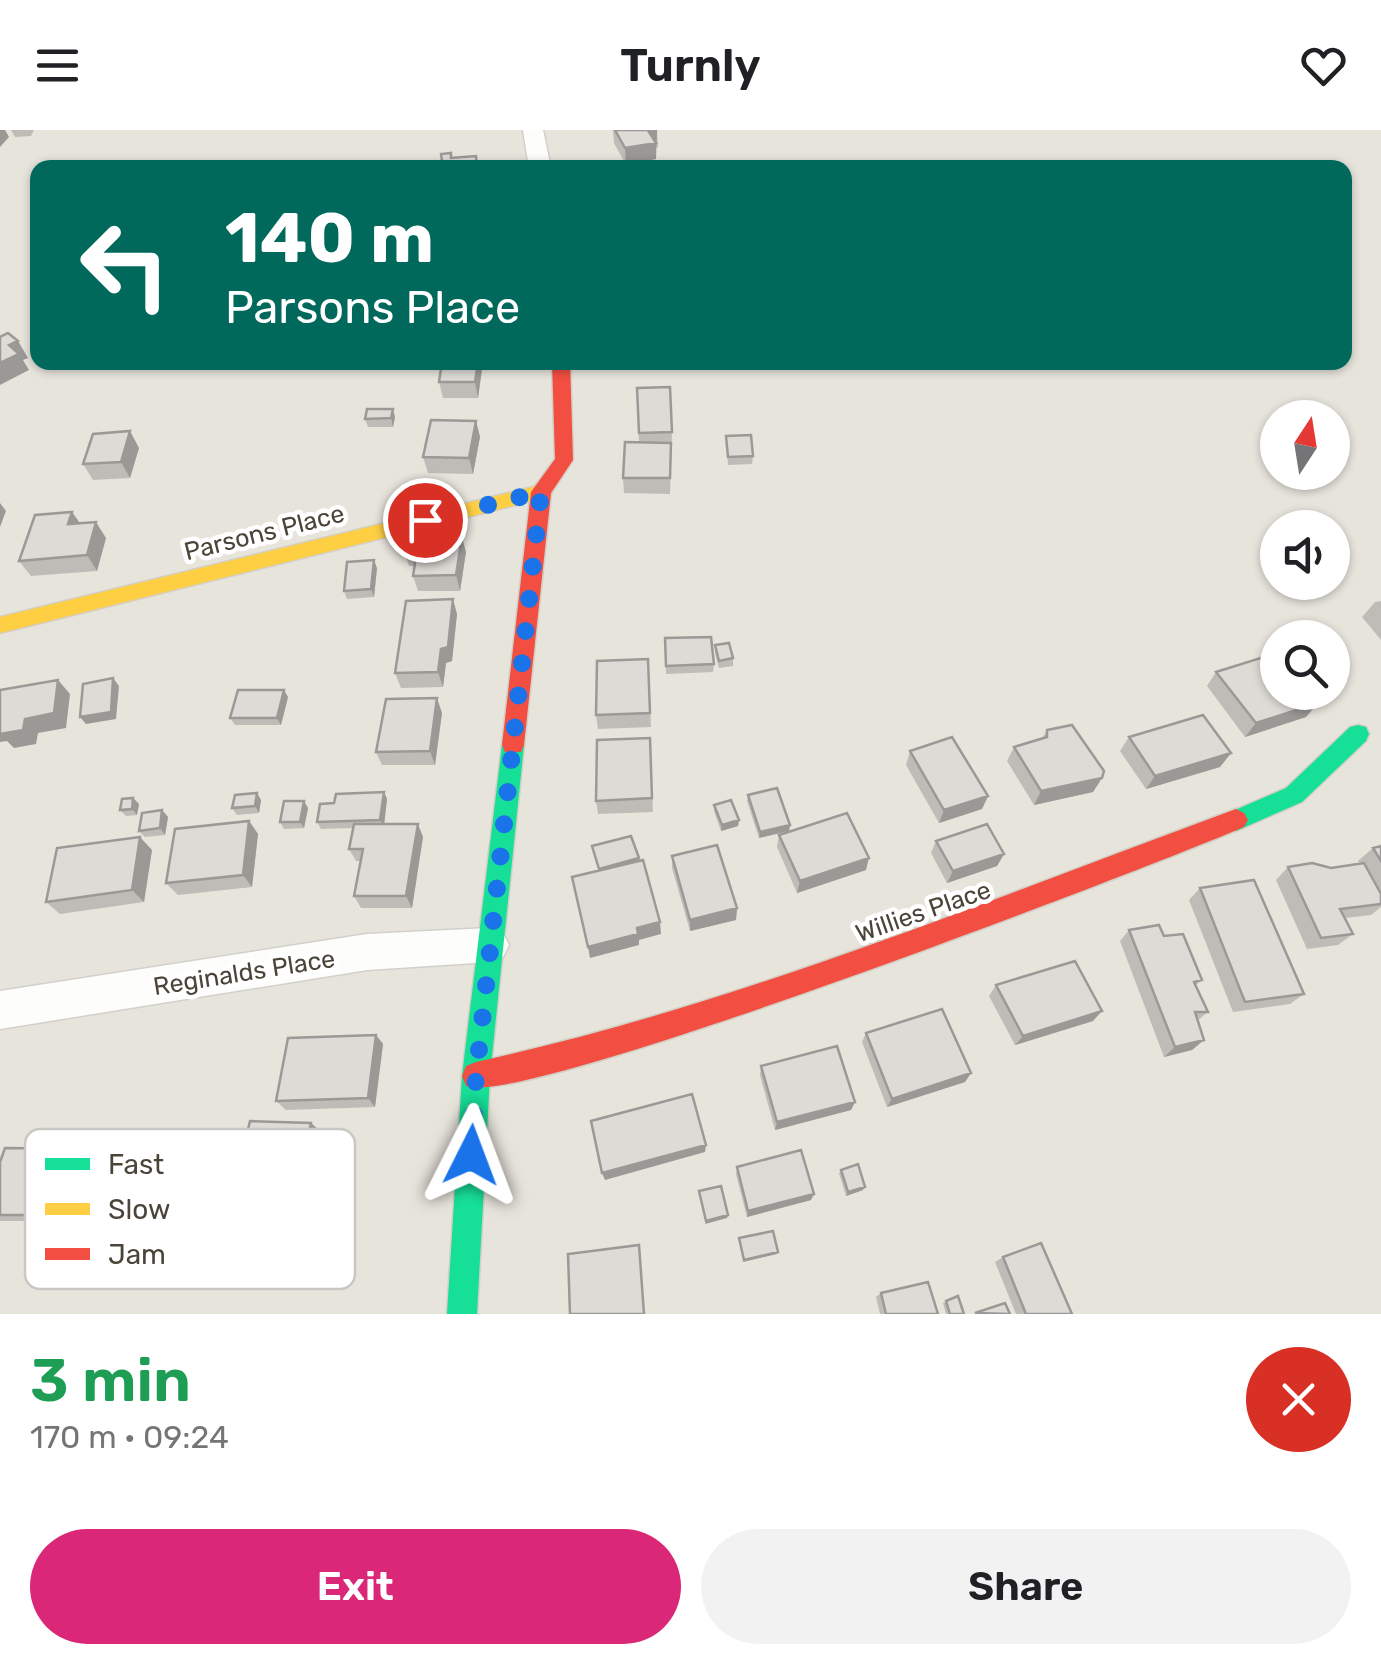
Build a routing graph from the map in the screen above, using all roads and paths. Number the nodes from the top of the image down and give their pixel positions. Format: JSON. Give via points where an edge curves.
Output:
{"nodes":[{"id":1,"x":533,"y":130,"type":"edge"},
{"id":2,"x":539,"y":160,"type":"edge"},
{"id":3,"x":561,"y":370,"type":"edge"},
{"id":4,"x":541,"y":492,"type":"junction"},
{"id":5,"x":0,"y":625,"type":"edge"},
{"id":6,"x":1358,"y":734,"type":"dead end"},
{"id":7,"x":490,"y":945,"type":"junction"},
{"id":8,"x":0,"y":1010,"type":"edge"},
{"id":9,"x":476,"y":1076,"type":"junction"},
{"id":10,"x":462,"y":1314,"type":"edge"}],
"edges":[{"from":1,"to":2,"type":"street"},
{"from":3,"to":4,"type":"street","via":[[564,460]]},
{"from":4,"to":5,"type":"street","name":"Parsons Place"},
{"from":4,"to":7,"type":"street"},
{"from":6,"to":9,"type":"street","name":"Willies Place","via":[[1294,795],[1116,871],[702,1014],[564,1058]]},
{"from":7,"to":8,"type":"street","name":"Reginalds Place","via":[[366,952]]},
{"from":7,"to":9,"type":"street"},
{"from":9,"to":10,"type":"street"}]}
